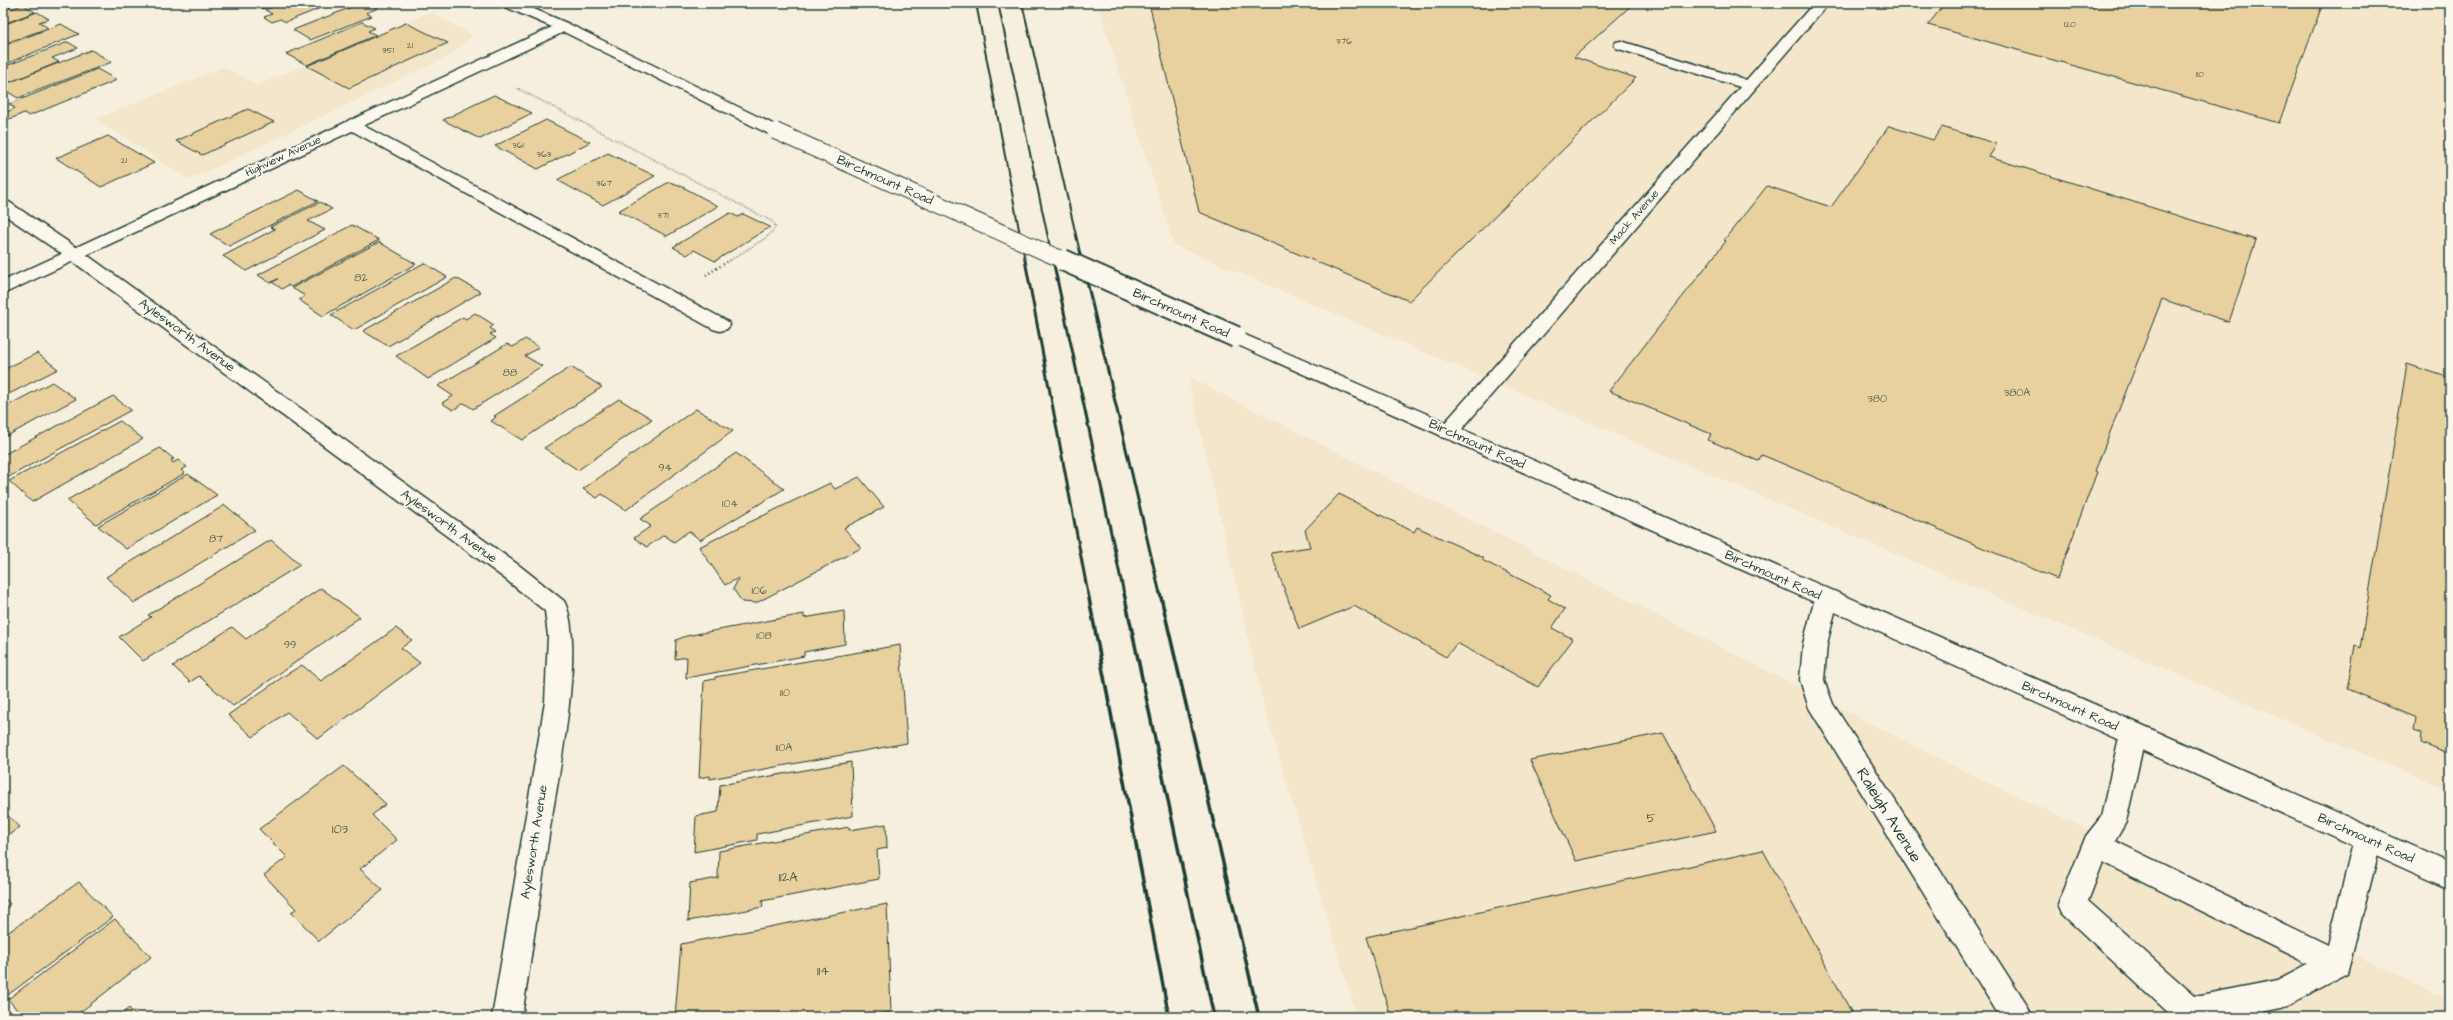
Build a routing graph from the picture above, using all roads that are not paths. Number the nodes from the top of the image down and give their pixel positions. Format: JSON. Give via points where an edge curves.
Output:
{"nodes":[{"id":1,"x":508,"y":3,"type":"edge"},
{"id":2,"x":1822,"y":3,"type":"edge"},
{"id":3,"x":564,"y":27,"type":"junction"},
{"id":4,"x":1621,"y":45,"type":"dead end"},
{"id":5,"x":1748,"y":85,"type":"junction"},
{"id":6,"x":351,"y":124,"type":"junction"},
{"id":7,"x":3,"y":206,"type":"edge"},
{"id":8,"x":74,"y":254,"type":"junction"},
{"id":9,"x":3,"y":288,"type":"edge"},
{"id":10,"x":720,"y":325,"type":"dead end"},
{"id":11,"x":1448,"y":432,"type":"junction"},
{"id":12,"x":1827,"y":598,"type":"junction"},
{"id":13,"x":2133,"y":733,"type":"junction"},
{"id":14,"x":2368,"y":839,"type":"junction"},
{"id":15,"x":2096,"y":845,"type":"junction"},
{"id":16,"x":2450,"y":876,"type":"edge"},
{"id":17,"x":2337,"y":964,"type":"junction"},
{"id":18,"x":2189,"y":1015,"type":"edge"},
{"id":19,"x":507,"y":1017,"type":"edge"},
{"id":20,"x":2017,"y":1017,"type":"edge"}],
"edges":[{"from":1,"to":3,"type":"street","name":"Birchmount Road"},
{"from":2,"to":5,"type":"street","name":"Mack Avenue"},
{"from":3,"to":6,"type":"street","name":"Highview Avenue"},
{"from":3,"to":11,"type":"street","name":"Birchmount Road","bridge":true,"via":[[776,131]]},
{"from":4,"to":5,"type":"street"},
{"from":5,"to":11,"type":"street","name":"Mack Avenue"},
{"from":6,"to":8,"type":"street","name":"Highview Avenue"},
{"from":6,"to":10,"type":"street"},
{"from":7,"to":8,"type":"street","name":"Aylesworth Avenue"},
{"from":8,"to":9,"type":"street","name":"Highview Avenue"},
{"from":8,"to":19,"type":"street","name":"Aylesworth Avenue","via":[[512,572],[556,607],[560,636],[556,702]]},
{"from":11,"to":12,"type":"street","name":"Birchmount Road"},
{"from":12,"to":13,"type":"street","name":"Birchmount Road"},
{"from":12,"to":20,"type":"street","name":"Raleigh Avenue","via":[[1814,644],[1812,680],[1822,708]]},
{"from":13,"to":14,"type":"street","name":"Birchmount Road"},
{"from":13,"to":15,"type":"street","via":[[2113,822]]},
{"from":14,"to":16,"type":"street","name":"Birchmount Road"},
{"from":14,"to":17,"type":"street"},
{"from":15,"to":17,"type":"street"},
{"from":15,"to":18,"type":"street","via":[[2072,904]]},
{"from":17,"to":18,"type":"street","via":[[2282,994]]}]}
